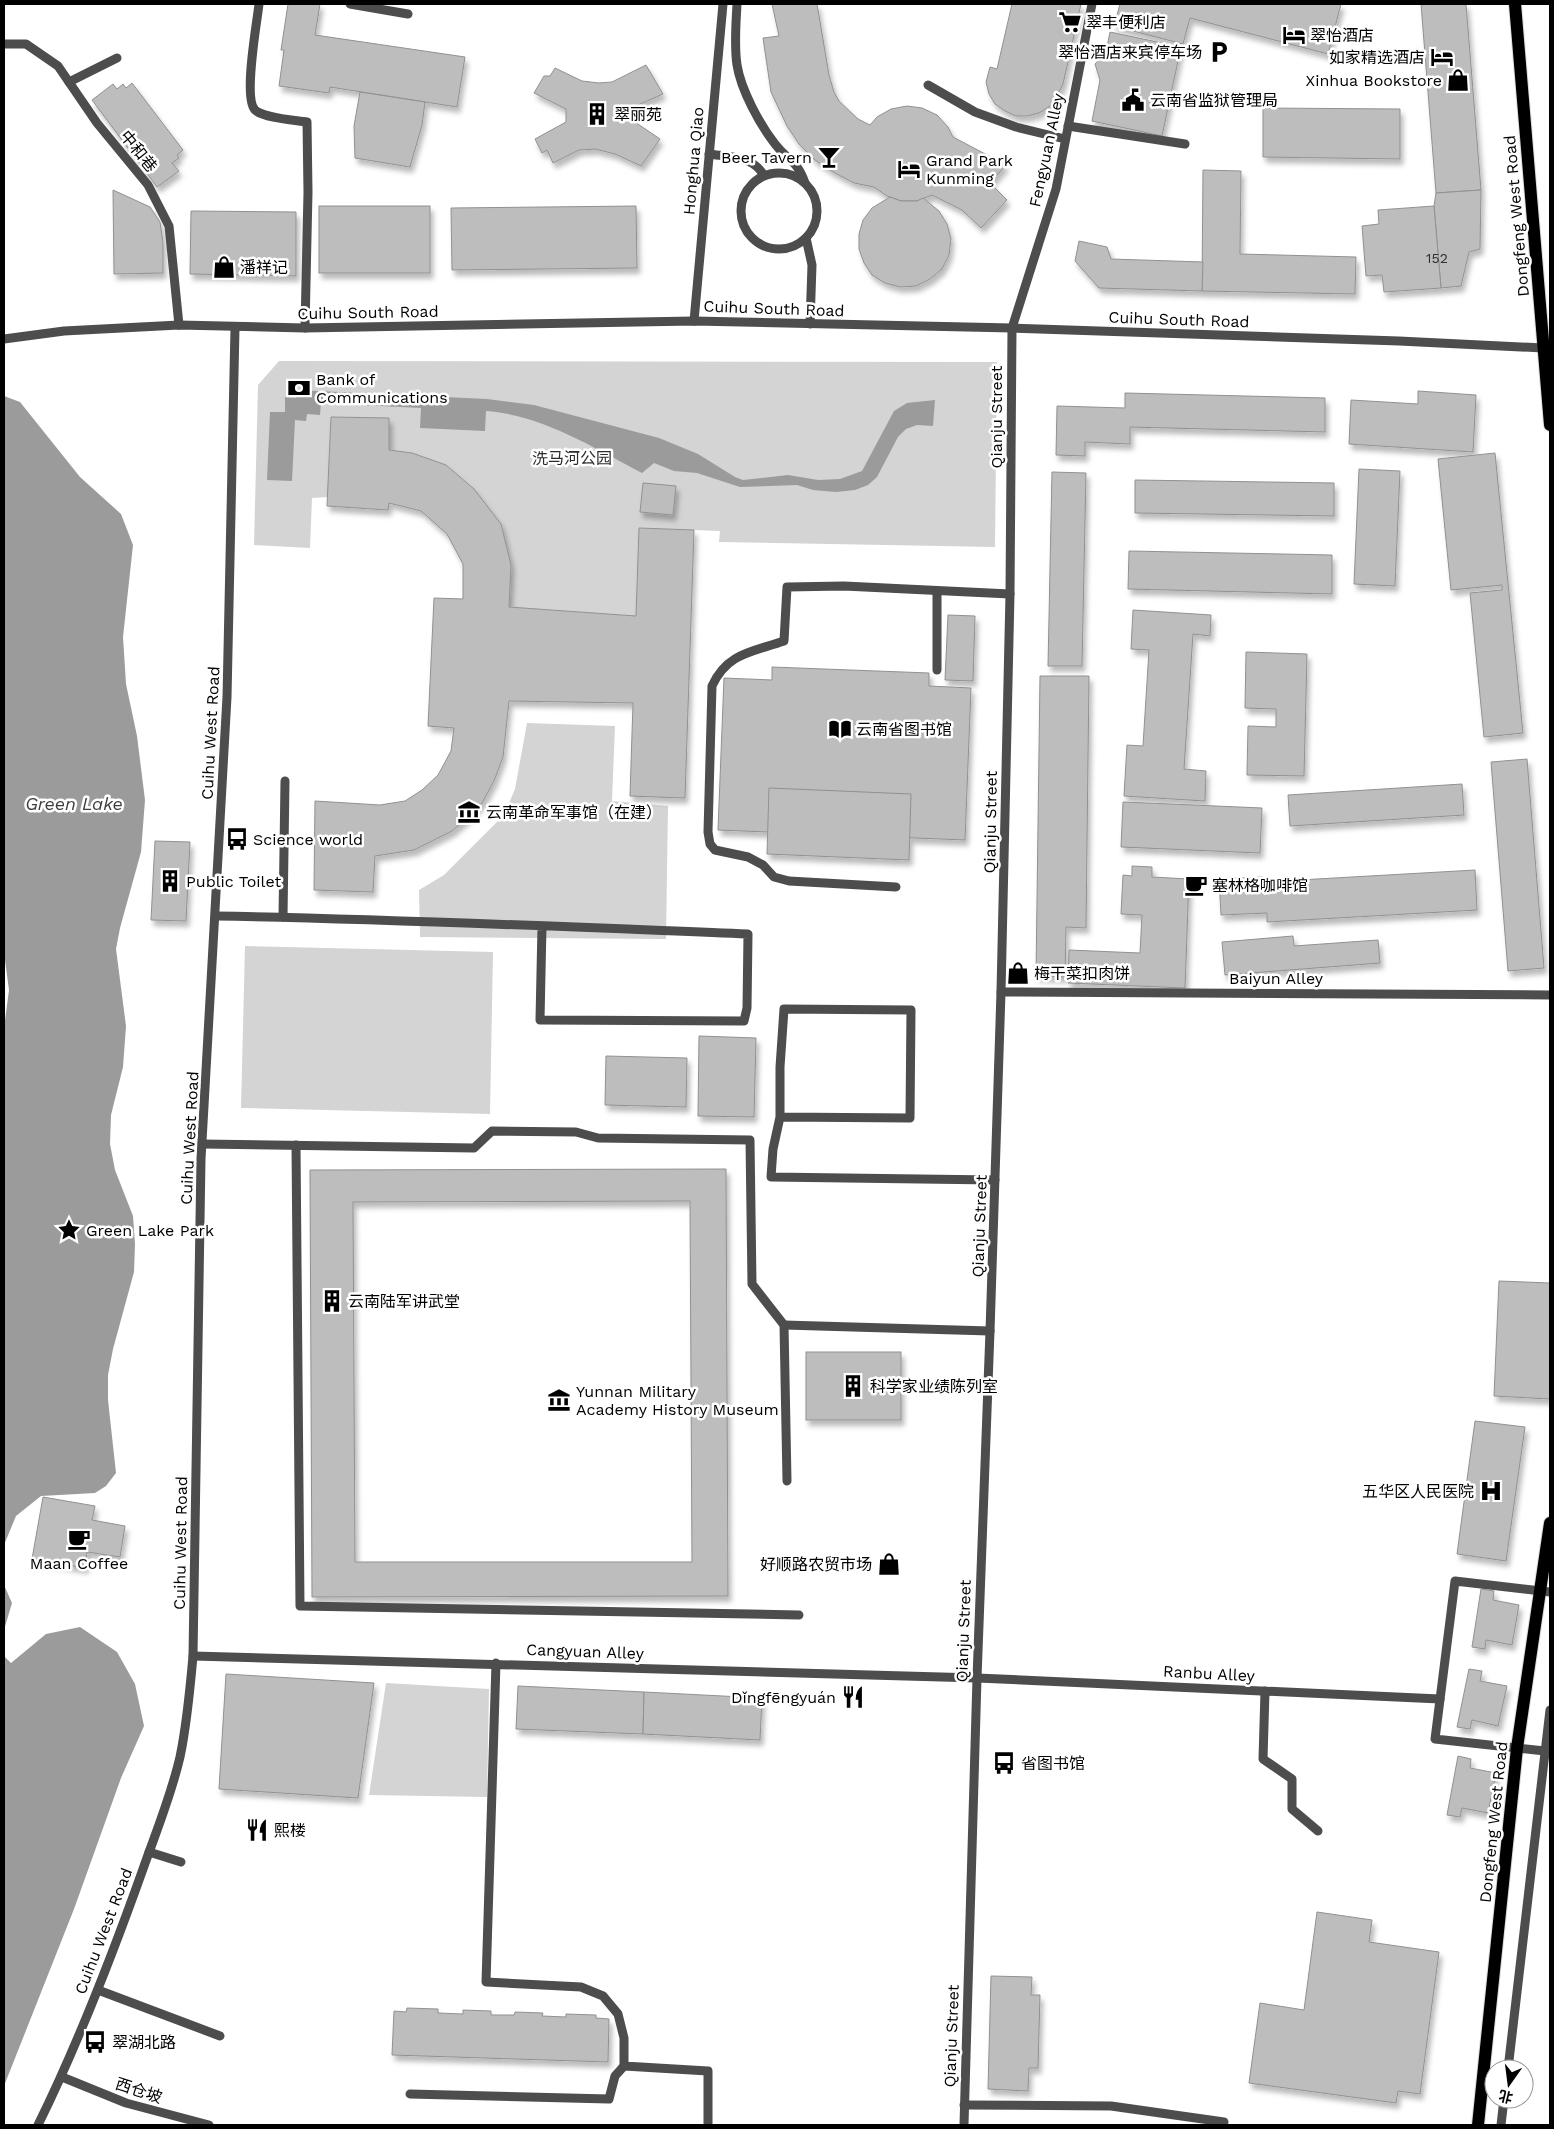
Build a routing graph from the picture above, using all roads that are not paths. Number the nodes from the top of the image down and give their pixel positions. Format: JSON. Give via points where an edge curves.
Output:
{"nodes":[{"id":1,"x":259,"y":4,"type":"edge"},
{"id":2,"x":350,"y":4,"type":"edge"},
{"id":3,"x":722,"y":4,"type":"edge"},
{"id":4,"x":737,"y":4,"type":"edge"},
{"id":5,"x":1091,"y":4,"type":"edge"},
{"id":6,"x":1515,"y":4,"type":"edge"},
{"id":7,"x":408,"y":14,"type":"dead end"},
{"id":8,"x":4,"y":44,"type":"edge"},
{"id":9,"x":118,"y":58,"type":"dead end"},
{"id":10,"x":69,"y":82,"type":"junction"},
{"id":11,"x":928,"y":86,"type":"dead end"},
{"id":12,"x":1068,"y":126,"type":"junction"},
{"id":13,"x":1065,"y":139,"type":"junction"},
{"id":14,"x":1185,"y":144,"type":"dead end"},
{"id":15,"x":709,"y":154,"type":"junction"},
{"id":16,"x":764,"y":176,"type":"junction"},
{"id":17,"x":805,"y":183,"type":"junction"},
{"id":18,"x":806,"y":238,"type":"junction"},
{"id":19,"x":694,"y":321,"type":"junction"},
{"id":20,"x":810,"y":324,"type":"junction"},
{"id":21,"x":179,"y":325,"type":"junction"},
{"id":22,"x":235,"y":328,"type":"junction"},
{"id":23,"x":305,"y":328,"type":"junction"},
{"id":24,"x":1012,"y":328,"type":"junction"},
{"id":25,"x":4,"y":339,"type":"edge"},
{"id":26,"x":1544,"y":348,"type":"junction"},
{"id":27,"x":1550,"y":425,"type":"edge"},
{"id":28,"x":937,"y":591,"type":"junction"},
{"id":29,"x":1010,"y":594,"type":"junction"},
{"id":30,"x":937,"y":670,"type":"dead end"},
{"id":31,"x":285,"y":781,"type":"dead end"},
{"id":32,"x":896,"y":887,"type":"dead end"},
{"id":33,"x":216,"y":916,"type":"junction"},
{"id":34,"x":283,"y":917,"type":"junction"},
{"id":35,"x":542,"y":926,"type":"junction"},
{"id":36,"x":1001,"y":992,"type":"junction"},
{"id":37,"x":1550,"y":995,"type":"edge"},
{"id":38,"x":780,"y":1117,"type":"junction"},
{"id":39,"x":202,"y":1144,"type":"junction"},
{"id":40,"x":296,"y":1145,"type":"junction"},
{"id":41,"x":995,"y":1180,"type":"junction"},
{"id":42,"x":784,"y":1325,"type":"junction"},
{"id":43,"x":990,"y":1331,"type":"junction"},
{"id":44,"x":787,"y":1481,"type":"dead end"},
{"id":45,"x":1550,"y":1523,"type":"edge"},
{"id":46,"x":1545,"y":1591,"type":"edge"},
{"id":47,"x":799,"y":1614,"type":"dead end"},
{"id":48,"x":193,"y":1656,"type":"junction"},
{"id":49,"x":496,"y":1663,"type":"junction"},
{"id":50,"x":976,"y":1678,"type":"junction"},
{"id":51,"x":1265,"y":1691,"type":"junction"},
{"id":52,"x":1440,"y":1699,"type":"junction"},
{"id":53,"x":1550,"y":1710,"type":"edge"},
{"id":54,"x":1518,"y":1748,"type":"junction"},
{"id":55,"x":1545,"y":1751,"type":"junction"},
{"id":56,"x":1318,"y":1831,"type":"dead end"},
{"id":57,"x":149,"y":1852,"type":"junction"},
{"id":58,"x":181,"y":1862,"type":"dead end"},
{"id":59,"x":98,"y":1990,"type":"junction"},
{"id":60,"x":220,"y":2036,"type":"dead end"},
{"id":61,"x":1509,"y":2059,"type":"edge"},
{"id":62,"x":624,"y":2066,"type":"junction"},
{"id":63,"x":62,"y":2077,"type":"junction"},
{"id":64,"x":410,"y":2094,"type":"dead end"},
{"id":65,"x":964,"y":2105,"type":"junction"},
{"id":66,"x":1503,"y":2109,"type":"edge"},
{"id":67,"x":1224,"y":2122,"type":"dead end"},
{"id":68,"x":38,"y":2125,"type":"edge"},
{"id":69,"x":209,"y":2125,"type":"edge"},
{"id":70,"x":708,"y":2125,"type":"edge"},
{"id":71,"x":964,"y":2125,"type":"edge"},
{"id":72,"x":1478,"y":2125,"type":"edge"},
{"id":73,"x":1501,"y":2125,"type":"edge"}],
"edges":[{"from":1,"to":23,"type":"street","via":[[250,102],[256,111],[308,122]]},
{"from":2,"to":7,"type":"street"},
{"from":3,"to":15,"type":"street","name":"Honghua Qiao"},
{"from":4,"to":17,"type":"street","via":[[737,67],[765,130],[801,171]]},
{"from":5,"to":12,"type":"street","name":"Fengyuan Alley"},
{"from":6,"to":26,"type":"main road","name":"Dongfeng West Road"},
{"from":8,"to":10,"type":"street","name":"中和巷","via":[[26,44],[58,66]]},
{"from":9,"to":10,"type":"street"},
{"from":10,"to":21,"type":"street","name":"中和巷","via":[[97,123],[148,185],[169,226]]},
{"from":11,"to":13,"type":"street","via":[[975,112],[1016,127]]},
{"from":12,"to":13,"type":"street","name":"Fengyuan Alley"},
{"from":12,"to":14,"type":"street"},
{"from":13,"to":24,"type":"street","name":"Fengyuan Alley","via":[[1056,189]]},
{"from":15,"to":16,"type":"street","via":[[752,162],[760,167]]},
{"from":15,"to":19,"type":"street","name":"Honghua Qiao"},
{"from":16,"to":17,"type":"street","via":[[786,174]]},
{"from":16,"to":18,"type":"street","via":[[755,181],[743,199],[741,210],[746,231],[772,249],[794,247]]},
{"from":17,"to":18,"type":"street","via":[[812,192],[818,213],[816,224]]},
{"from":18,"to":20,"type":"street","via":[[812,265]]},
{"from":19,"to":20,"type":"street","name":"Cuihu South Road"},
{"from":19,"to":23,"type":"street","name":"Cuihu South Road"},
{"from":20,"to":24,"type":"street","name":"Cuihu South Road"},
{"from":21,"to":22,"type":"street","name":"Cuihu South Road"},
{"from":21,"to":25,"type":"street","name":"Cuihu South Road","via":[[64,331]]},
{"from":22,"to":23,"type":"street","name":"Cuihu South Road"},
{"from":22,"to":33,"type":"street","name":"Cuihu West Road","via":[[227,697]]},
{"from":24,"to":26,"type":"street","name":"Cuihu South Road"},
{"from":24,"to":29,"type":"street","name":"Qianju Street"},
{"from":26,"to":27,"type":"main road","name":"Dongfeng West Road"},
{"from":28,"to":29,"type":"street"},
{"from":28,"to":30,"type":"street"},
{"from":28,"to":32,"type":"street","via":[[844,586],[787,587],[784,641],[732,659],[718,672],[712,686],[708,832],[715,850],[748,857],[774,877],[789,881]]},
{"from":29,"to":36,"type":"street","name":"Qianju Street"},
{"from":31,"to":34,"type":"street"},
{"from":33,"to":34,"type":"street"},
{"from":33,"to":39,"type":"street","name":"Cuihu West Road"},
{"from":34,"to":35,"type":"street"},
{"from":35,"to":35,"type":"street","via":[[540,1020],[744,1022],[748,934]]},
{"from":36,"to":37,"type":"street","name":"Baiyun Alley"},
{"from":36,"to":41,"type":"street","name":"Qianju Street"},
{"from":38,"to":38,"type":"street","via":[[784,1009],[911,1010],[910,1118]]},
{"from":38,"to":41,"type":"street","via":[[771,1177]]},
{"from":39,"to":40,"type":"street"},
{"from":39,"to":48,"type":"street","name":"Cuihu West Road"},
{"from":40,"to":42,"type":"street","via":[[474,1148],[492,1130],[576,1132],[598,1138],[750,1140],[752,1284]]},
{"from":40,"to":47,"type":"street","via":[[300,1606]]},
{"from":41,"to":43,"type":"street","name":"Qianju Street"},
{"from":42,"to":43,"type":"street"},
{"from":42,"to":44,"type":"street"},
{"from":43,"to":50,"type":"street","name":"Qianju Street"},
{"from":45,"to":46,"type":"main road","name":"Dongfeng West Road"},
{"from":46,"to":52,"type":"street","via":[[1455,1581]]},
{"from":46,"to":54,"type":"main road","name":"Dongfeng West Road"},
{"from":48,"to":49,"type":"street","name":"Cangyuan Alley"},
{"from":48,"to":57,"type":"street","name":"Cuihu West Road","via":[[180,1758]]},
{"from":49,"to":50,"type":"street","name":"Cangyuan Alley"},
{"from":49,"to":62,"type":"street","via":[[486,1982],[581,1987],[603,1996],[618,2014],[624,2038]]},
{"from":50,"to":51,"type":"street","name":"Ranbu Alley"},
{"from":50,"to":65,"type":"street","name":"Qianju Street"},
{"from":51,"to":52,"type":"street","name":"Ranbu Alley"},
{"from":51,"to":56,"type":"street","via":[[1263,1760],[1292,1779],[1292,1809]]},
{"from":52,"to":54,"type":"street","via":[[1435,1739]]},
{"from":53,"to":55,"type":"street"},
{"from":54,"to":55,"type":"street"},
{"from":54,"to":72,"type":"main road","name":"Dongfeng West Road"},
{"from":55,"to":61,"type":"street"},
{"from":57,"to":58,"type":"street"},
{"from":57,"to":59,"type":"street","name":"Cuihu West Road"},
{"from":59,"to":60,"type":"street"},
{"from":59,"to":63,"type":"street","name":"Cuihu West Road"},
{"from":62,"to":64,"type":"street","via":[[615,2076],[609,2099]]},
{"from":62,"to":70,"type":"street","via":[[708,2071]]},
{"from":63,"to":68,"type":"street","name":"Cuihu West Road"},
{"from":63,"to":69,"type":"street","name":"西仓坡","via":[[126,2103]]},
{"from":65,"to":67,"type":"street","via":[[1111,2106]]},
{"from":65,"to":71,"type":"street","name":"Qianju Street"},
{"from":66,"to":73,"type":"street"}]}
